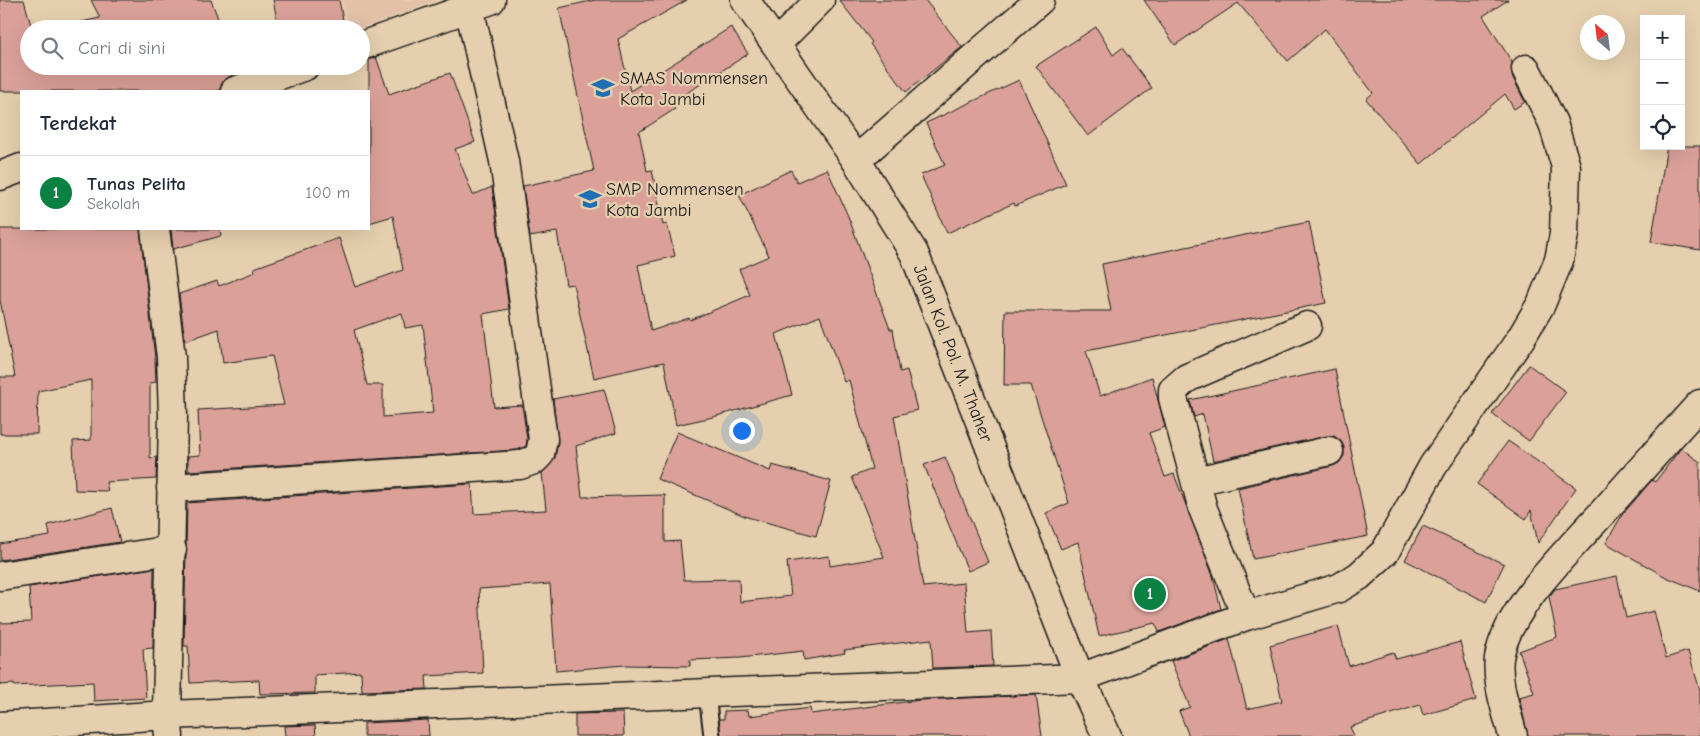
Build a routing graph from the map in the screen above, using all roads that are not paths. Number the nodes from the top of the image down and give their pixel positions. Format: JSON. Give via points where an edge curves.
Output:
{"nodes":[{"id":1,"x":746,"y":0,"type":"edge"},
{"id":2,"x":820,"y":0,"type":"edge"},
{"id":3,"x":1040,"y":0,"type":"edge"},
{"id":4,"x":480,"y":4,"type":"edge"},
{"id":5,"x":370,"y":43,"type":"edge"},
{"id":6,"x":777,"y":43,"type":"junction"},
{"id":7,"x":1526,"y":70,"type":"dead end"},
{"id":8,"x":280,"y":75,"type":"edge"},
{"id":9,"x":238,"y":90,"type":"edge"},
{"id":10,"x":856,"y":160,"type":"junction"},
{"id":11,"x":20,"y":168,"type":"edge"},
{"id":12,"x":0,"y":176,"type":"edge"},
{"id":13,"x":154,"y":230,"type":"edge"},
{"id":14,"x":1307,"y":326,"type":"dead end"},
{"id":15,"x":1700,"y":404,"type":"edge"},
{"id":16,"x":1329,"y":451,"type":"dead end"},
{"id":17,"x":1196,"y":481,"type":"junction"},
{"id":18,"x":171,"y":488,"type":"junction"},
{"id":19,"x":172,"y":550,"type":"junction"},
{"id":20,"x":0,"y":576,"type":"edge"},
{"id":21,"x":1246,"y":616,"type":"junction"},
{"id":22,"x":1080,"y":678,"type":"junction"},
{"id":23,"x":707,"y":694,"type":"junction"},
{"id":24,"x":0,"y":726,"type":"edge"},
{"id":25,"x":168,"y":726,"type":"edge"},
{"id":26,"x":712,"y":736,"type":"edge"},
{"id":27,"x":1106,"y":736,"type":"edge"},
{"id":28,"x":1514,"y":736,"type":"edge"}],
"edges":[{"from":1,"to":6,"type":"street","name":"Jalan Kol. Pol. M. Thaher"},
{"from":2,"to":6,"type":"street"},
{"from":3,"to":10,"type":"street"},
{"from":4,"to":5,"type":"street"},
{"from":4,"to":18,"type":"street","via":[[543,439],[540,454],[520,465],[500,468]]},
{"from":6,"to":10,"type":"street","name":"Jalan Kol. Pol. M. Thaher"},
{"from":7,"to":21,"type":"street","via":[[1553,123],[1566,167],[1564,234],[1559,260],[1541,304],[1433,466],[1393,540],[1374,564],[1339,588]]},
{"from":8,"to":9,"type":"street"},
{"from":10,"to":22,"type":"street","name":"Jalan Kol. Pol. M. Thaher","via":[[914,253]]},
{"from":11,"to":12,"type":"street"},
{"from":13,"to":18,"type":"street","via":[[171,357]]},
{"from":14,"to":17,"type":"street","via":[[1176,385],[1173,398]]},
{"from":15,"to":28,"type":"street","via":[[1558,562],[1512,624],[1499,659],[1501,686]]},
{"from":16,"to":17,"type":"street"},
{"from":17,"to":21,"type":"street","via":[[1203,509]]},
{"from":18,"to":19,"type":"street"},
{"from":19,"to":20,"type":"street"},
{"from":19,"to":25,"type":"street"},
{"from":21,"to":22,"type":"street"},
{"from":22,"to":23,"type":"street"},
{"from":22,"to":27,"type":"street","name":"Jalan Kol. Pol. M. Thaher"},
{"from":23,"to":25,"type":"street"},
{"from":23,"to":26,"type":"lane"},
{"from":24,"to":25,"type":"street"}]}
